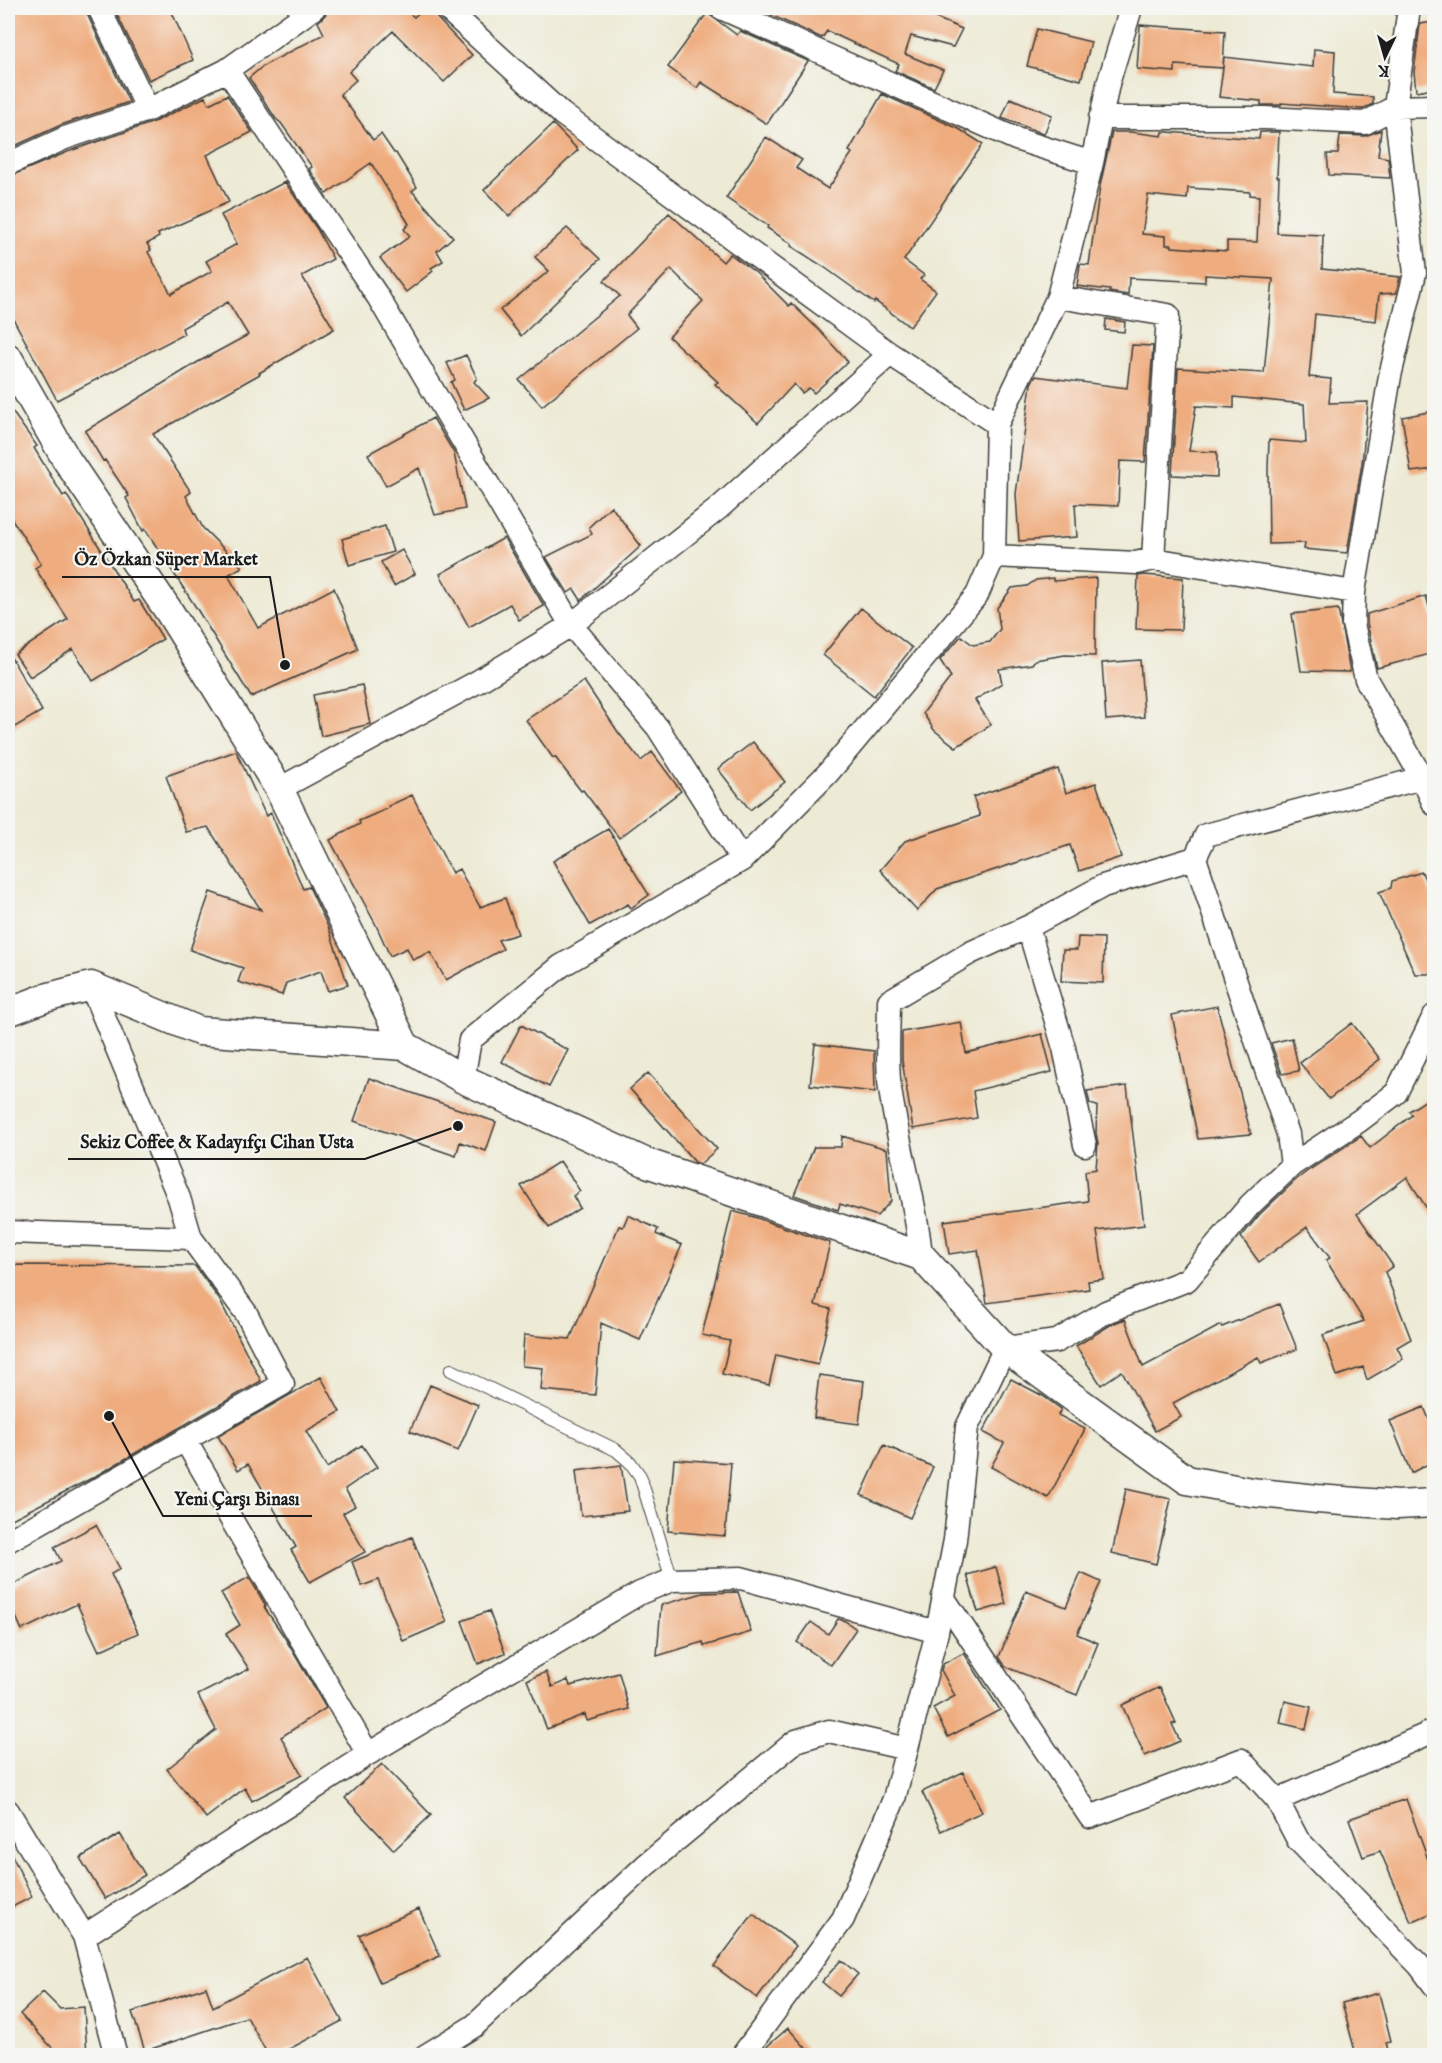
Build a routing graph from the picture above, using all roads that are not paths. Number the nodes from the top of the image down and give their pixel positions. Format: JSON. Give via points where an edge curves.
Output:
{"nodes":[{"id":1,"x":99,"y":8,"type":"edge"},
{"id":2,"x":314,"y":8,"type":"edge"},
{"id":3,"x":446,"y":8,"type":"edge"},
{"id":4,"x":721,"y":8,"type":"edge"},
{"id":5,"x":1131,"y":8,"type":"edge"},
{"id":6,"x":1409,"y":8,"type":"edge"},
{"id":7,"x":227,"y":70,"type":"junction"},
{"id":8,"x":1395,"y":106,"type":"junction"},
{"id":9,"x":1434,"y":106,"type":"edge"},
{"id":10,"x":148,"y":110,"type":"junction"},
{"id":11,"x":1100,"y":118,"type":"junction"},
{"id":12,"x":1092,"y":163,"type":"junction"},
{"id":13,"x":8,"y":164,"type":"edge"},
{"id":14,"x":1058,"y":297,"type":"junction"},
{"id":15,"x":890,"y":354,"type":"junction"},
{"id":16,"x":8,"y":358,"type":"edge"},
{"id":17,"x":997,"y":424,"type":"junction"},
{"id":18,"x":994,"y":556,"type":"junction"},
{"id":19,"x":1153,"y":559,"type":"junction"},
{"id":20,"x":1354,"y":592,"type":"junction"},
{"id":21,"x":571,"y":625,"type":"junction"},
{"id":22,"x":1422,"y":778,"type":"junction"},
{"id":23,"x":279,"y":789,"type":"junction"},
{"id":24,"x":1434,"y":804,"type":"edge"},
{"id":25,"x":1195,"y":858,"type":"junction"},
{"id":26,"x":742,"y":860,"type":"junction"},
{"id":27,"x":1028,"y":927,"type":"junction"},
{"id":28,"x":91,"y":986,"type":"junction"},
{"id":29,"x":8,"y":1012,"type":"edge"},
{"id":30,"x":1434,"y":1016,"type":"edge"},
{"id":31,"x":405,"y":1046,"type":"junction"},
{"id":32,"x":463,"y":1079,"type":"junction"},
{"id":33,"x":1085,"y":1145,"type":"dead end"},
{"id":34,"x":1292,"y":1165,"type":"junction"},
{"id":35,"x":8,"y":1232,"type":"edge"},
{"id":36,"x":191,"y":1238,"type":"junction"},
{"id":37,"x":921,"y":1256,"type":"junction"},
{"id":38,"x":1005,"y":1348,"type":"junction"},
{"id":39,"x":451,"y":1370,"type":"dead end"},
{"id":40,"x":185,"y":1440,"type":"junction"},
{"id":41,"x":1434,"y":1503,"type":"edge"},
{"id":42,"x":8,"y":1541,"type":"edge"},
{"id":43,"x":672,"y":1580,"type":"junction"},
{"id":44,"x":943,"y":1597,"type":"junction"},
{"id":45,"x":937,"y":1632,"type":"junction"},
{"id":46,"x":1434,"y":1731,"type":"edge"},
{"id":47,"x":907,"y":1749,"type":"junction"},
{"id":48,"x":368,"y":1754,"type":"junction"},
{"id":49,"x":1277,"y":1800,"type":"junction"},
{"id":50,"x":8,"y":1811,"type":"edge"},
{"id":51,"x":84,"y":1936,"type":"junction"},
{"id":52,"x":1434,"y":1985,"type":"edge"},
{"id":53,"x":116,"y":2055,"type":"edge"},
{"id":54,"x":425,"y":2055,"type":"edge"},
{"id":55,"x":742,"y":2055,"type":"edge"}],
"edges":[{"from":1,"to":10,"type":"street"},
{"from":2,"to":7,"type":"street"},
{"from":3,"to":15,"type":"street","via":[[562,114]]},
{"from":4,"to":12,"type":"street","via":[[1016,139]]},
{"from":5,"to":11,"type":"street"},
{"from":6,"to":8,"type":"street"},
{"from":7,"to":10,"type":"street"},
{"from":7,"to":21,"type":"street","via":[[378,297]]},
{"from":8,"to":9,"type":"street"},
{"from":8,"to":11,"type":"street","via":[[1365,123],[1265,118]]},
{"from":8,"to":20,"type":"street","via":[[1415,273],[1390,376]]},
{"from":10,"to":13,"type":"street","via":[[65,138]]},
{"from":11,"to":12,"type":"street"},
{"from":12,"to":14,"type":"street"},
{"from":14,"to":17,"type":"street"},
{"from":14,"to":19,"type":"street","via":[[1168,315]]},
{"from":15,"to":17,"type":"street"},
{"from":15,"to":21,"type":"street","via":[[719,508]]},
{"from":16,"to":23,"type":"street","via":[[66,459],[170,613]]},
{"from":17,"to":18,"type":"street"},
{"from":18,"to":19,"type":"street","via":[[1136,563]]},
{"from":18,"to":26,"type":"street","via":[[977,595],[903,685],[828,773]]},
{"from":19,"to":20,"type":"street"},
{"from":20,"to":22,"type":"street","via":[[1353,624],[1366,680]]},
{"from":21,"to":23,"type":"street","via":[[477,682]]},
{"from":21,"to":26,"type":"street","via":[[658,728]]},
{"from":22,"to":24,"type":"street"},
{"from":22,"to":25,"type":"street","via":[[1206,835]]},
{"from":23,"to":31,"type":"street"},
{"from":25,"to":27,"type":"street","via":[[1103,886]]},
{"from":25,"to":34,"type":"street","via":[[1288,1134]]},
{"from":26,"to":32,"type":"street","via":[[561,966],[470,1040]]},
{"from":27,"to":33,"type":"street","via":[[1064,1048]]},
{"from":27,"to":37,"type":"street","via":[[970,953],[889,1001],[890,1086],[919,1228]]},
{"from":28,"to":29,"type":"street"},
{"from":28,"to":31,"type":"street","via":[[199,1031]]},
{"from":28,"to":36,"type":"street","via":[[179,1198]]},
{"from":30,"to":34,"type":"street","via":[[1396,1093]]},
{"from":31,"to":32,"type":"street"},
{"from":32,"to":37,"type":"street","via":[[647,1163]]},
{"from":34,"to":38,"type":"street","via":[[1250,1205],[1187,1280],[1106,1312],[1057,1341]]},
{"from":35,"to":36,"type":"street"},
{"from":36,"to":40,"type":"street","via":[[246,1312],[283,1384]]},
{"from":37,"to":38,"type":"street"},
{"from":38,"to":41,"type":"street","via":[[1187,1480],[1317,1499],[1397,1505]]},
{"from":38,"to":44,"type":"street","via":[[967,1427],[955,1540]]},
{"from":39,"to":43,"type":"lane","via":[[616,1450],[630,1462],[640,1476]]},
{"from":40,"to":42,"type":"street"},
{"from":40,"to":48,"type":"street"},
{"from":43,"to":45,"type":"street","via":[[741,1578]]},
{"from":43,"to":48,"type":"street","via":[[640,1593]]},
{"from":44,"to":45,"type":"street"},
{"from":44,"to":49,"type":"street","via":[[1090,1816],[1241,1760]]},
{"from":45,"to":47,"type":"street"},
{"from":46,"to":49,"type":"street"},
{"from":47,"to":54,"type":"street","via":[[829,1731],[796,1741],[646,1864],[474,2026]]},
{"from":47,"to":55,"type":"street","via":[[894,1799],[843,1919]]},
{"from":48,"to":51,"type":"street"},
{"from":49,"to":52,"type":"street","via":[[1298,1840]]},
{"from":50,"to":51,"type":"street"},
{"from":51,"to":53,"type":"street"}]}
